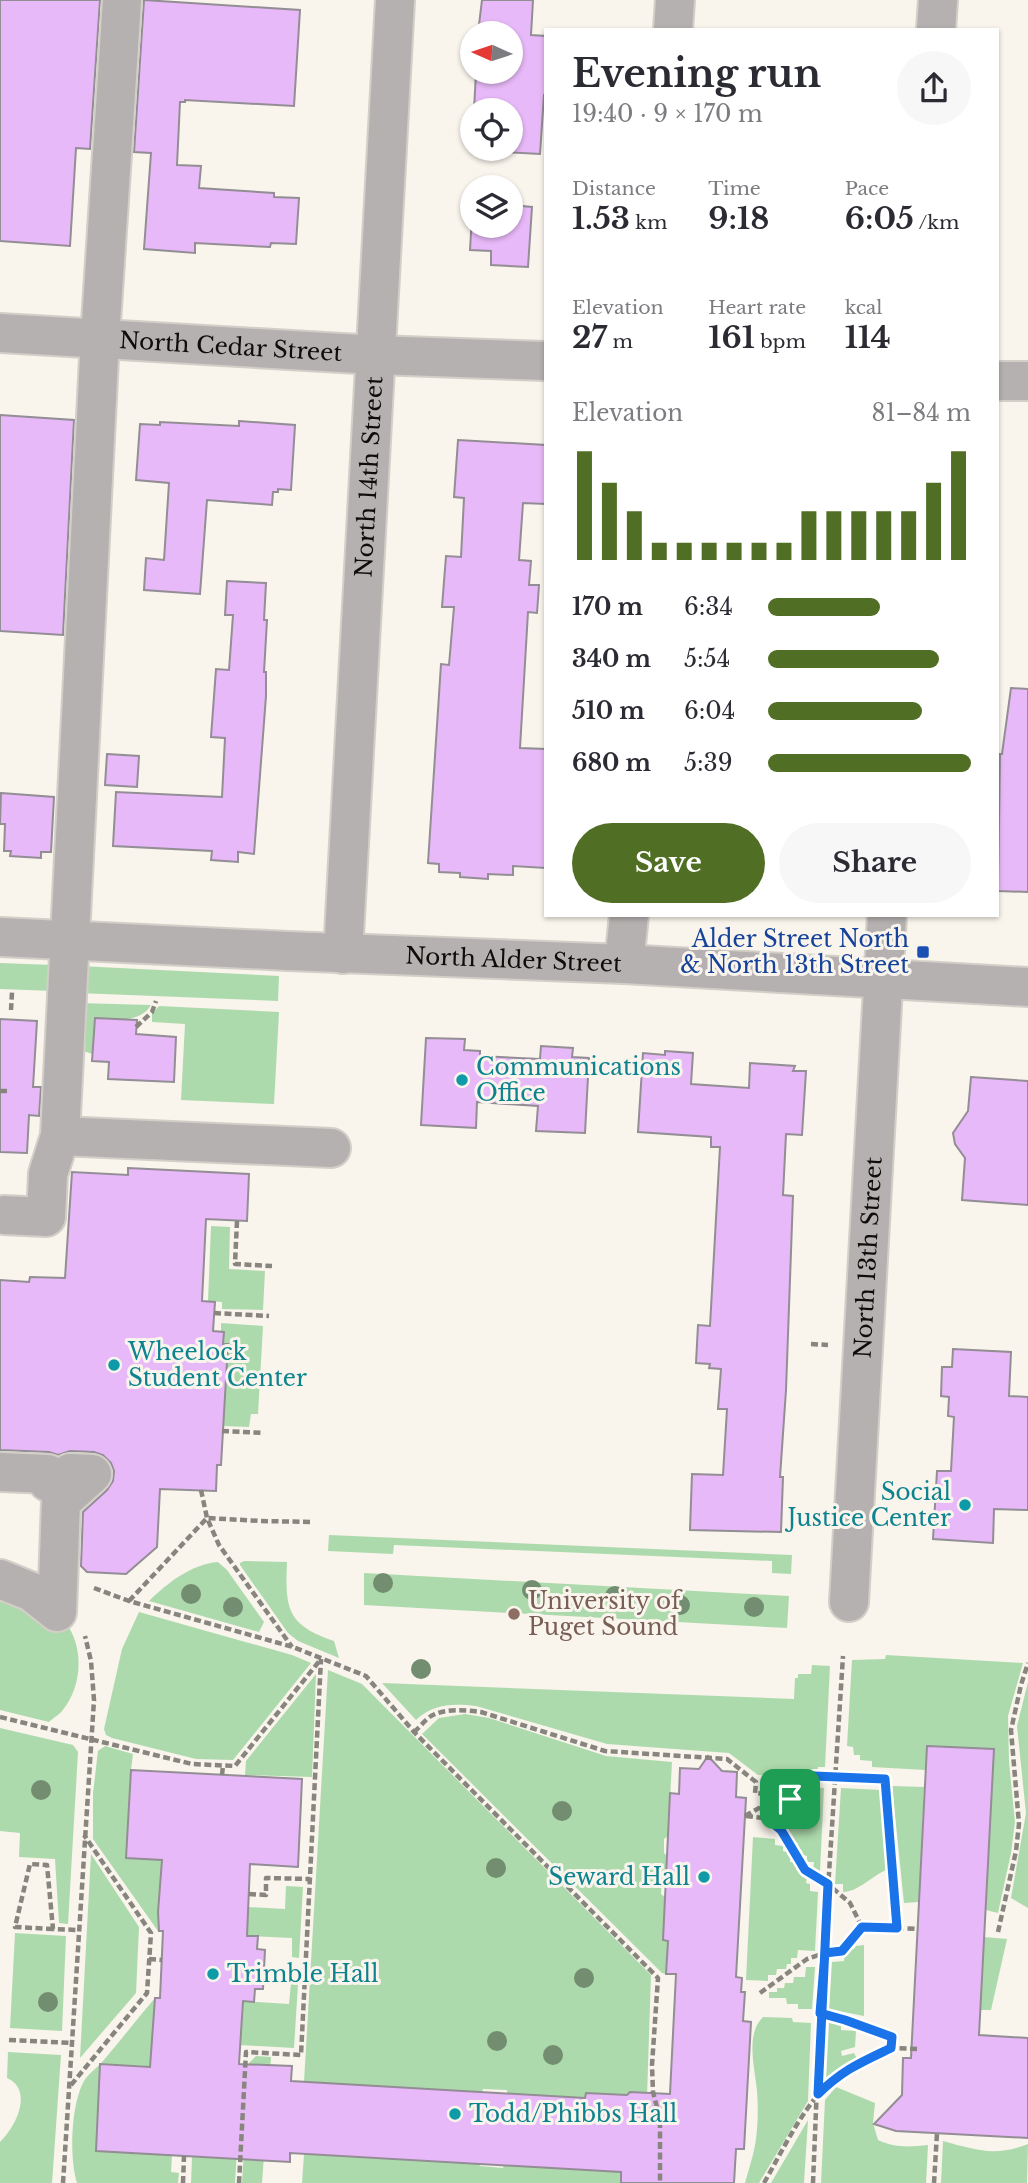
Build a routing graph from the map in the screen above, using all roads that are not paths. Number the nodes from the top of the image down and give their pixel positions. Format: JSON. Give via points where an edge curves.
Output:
{"nodes":[{"id":1,"x":122,"y":0,"type":"edge"},
{"id":2,"x":395,"y":0,"type":"edge"},
{"id":3,"x":675,"y":0,"type":"edge"},
{"id":4,"x":938,"y":0,"type":"edge"},
{"id":5,"x":673,"y":28,"type":"edge"},
{"id":6,"x":936,"y":28,"type":"edge"},
{"id":7,"x":0,"y":333,"type":"edge"},
{"id":8,"x":100,"y":338,"type":"junction"},
{"id":9,"x":376,"y":355,"type":"junction"},
{"id":10,"x":544,"y":360,"type":"edge"},
{"id":11,"x":999,"y":381,"type":"edge"},
{"id":12,"x":1028,"y":382,"type":"edge"},
{"id":13,"x":629,"y":917,"type":"edge"},
{"id":14,"x":887,"y":917,"type":"edge"},
{"id":15,"x":0,"y":937,"type":"edge"},
{"id":16,"x":71,"y":942,"type":"junction"},
{"id":17,"x":342,"y":954,"type":"junction"},
{"id":18,"x":624,"y":964,"type":"junction"},
{"id":19,"x":882,"y":980,"type":"junction"},
{"id":20,"x":1028,"y":987,"type":"edge"},
{"id":21,"x":60,"y":1136,"type":"junction"},
{"id":22,"x":331,"y":1148,"type":"dead end"},
{"id":23,"x":4,"y":1215,"type":"dead end"},
{"id":24,"x":0,"y":1472,"type":"edge"},
{"id":25,"x":0,"y":1578,"type":"edge"},
{"id":26,"x":849,"y":1602,"type":"dead end"}],
"edges":[{"from":1,"to":8,"type":"street"},
{"from":2,"to":9,"type":"street","name":"North 14th Street"},
{"from":3,"to":5,"type":"street"},
{"from":4,"to":6,"type":"street"},
{"from":7,"to":8,"type":"street","name":"North Cedar Street"},
{"from":8,"to":9,"type":"street","name":"North Cedar Street"},
{"from":8,"to":16,"type":"street"},
{"from":9,"to":10,"type":"street","name":"North Cedar Street"},
{"from":9,"to":17,"type":"street","name":"North 14th Street"},
{"from":11,"to":12,"type":"street"},
{"from":13,"to":18,"type":"street"},
{"from":14,"to":19,"type":"street","name":"North 13th Street"},
{"from":15,"to":16,"type":"street","name":"North Alder Street"},
{"from":16,"to":17,"type":"street","name":"North Alder Street"},
{"from":16,"to":21,"type":"street"},
{"from":17,"to":18,"type":"street","name":"North Alder Street"},
{"from":18,"to":19,"type":"street","name":"North Alder Street"},
{"from":19,"to":20,"type":"street","name":"North Alder Street"},
{"from":19,"to":26,"type":"street","name":"North 13th Street"},
{"from":21,"to":22,"type":"street"},
{"from":21,"to":23,"type":"street","via":[[48,1174],[46,1217]]},
{"from":24,"to":25,"type":"street","via":[[48,1474],[48,1482],[70,1482],[70,1473],[92,1474],[61,1502],[57,1612],[32,1592]]}]}
